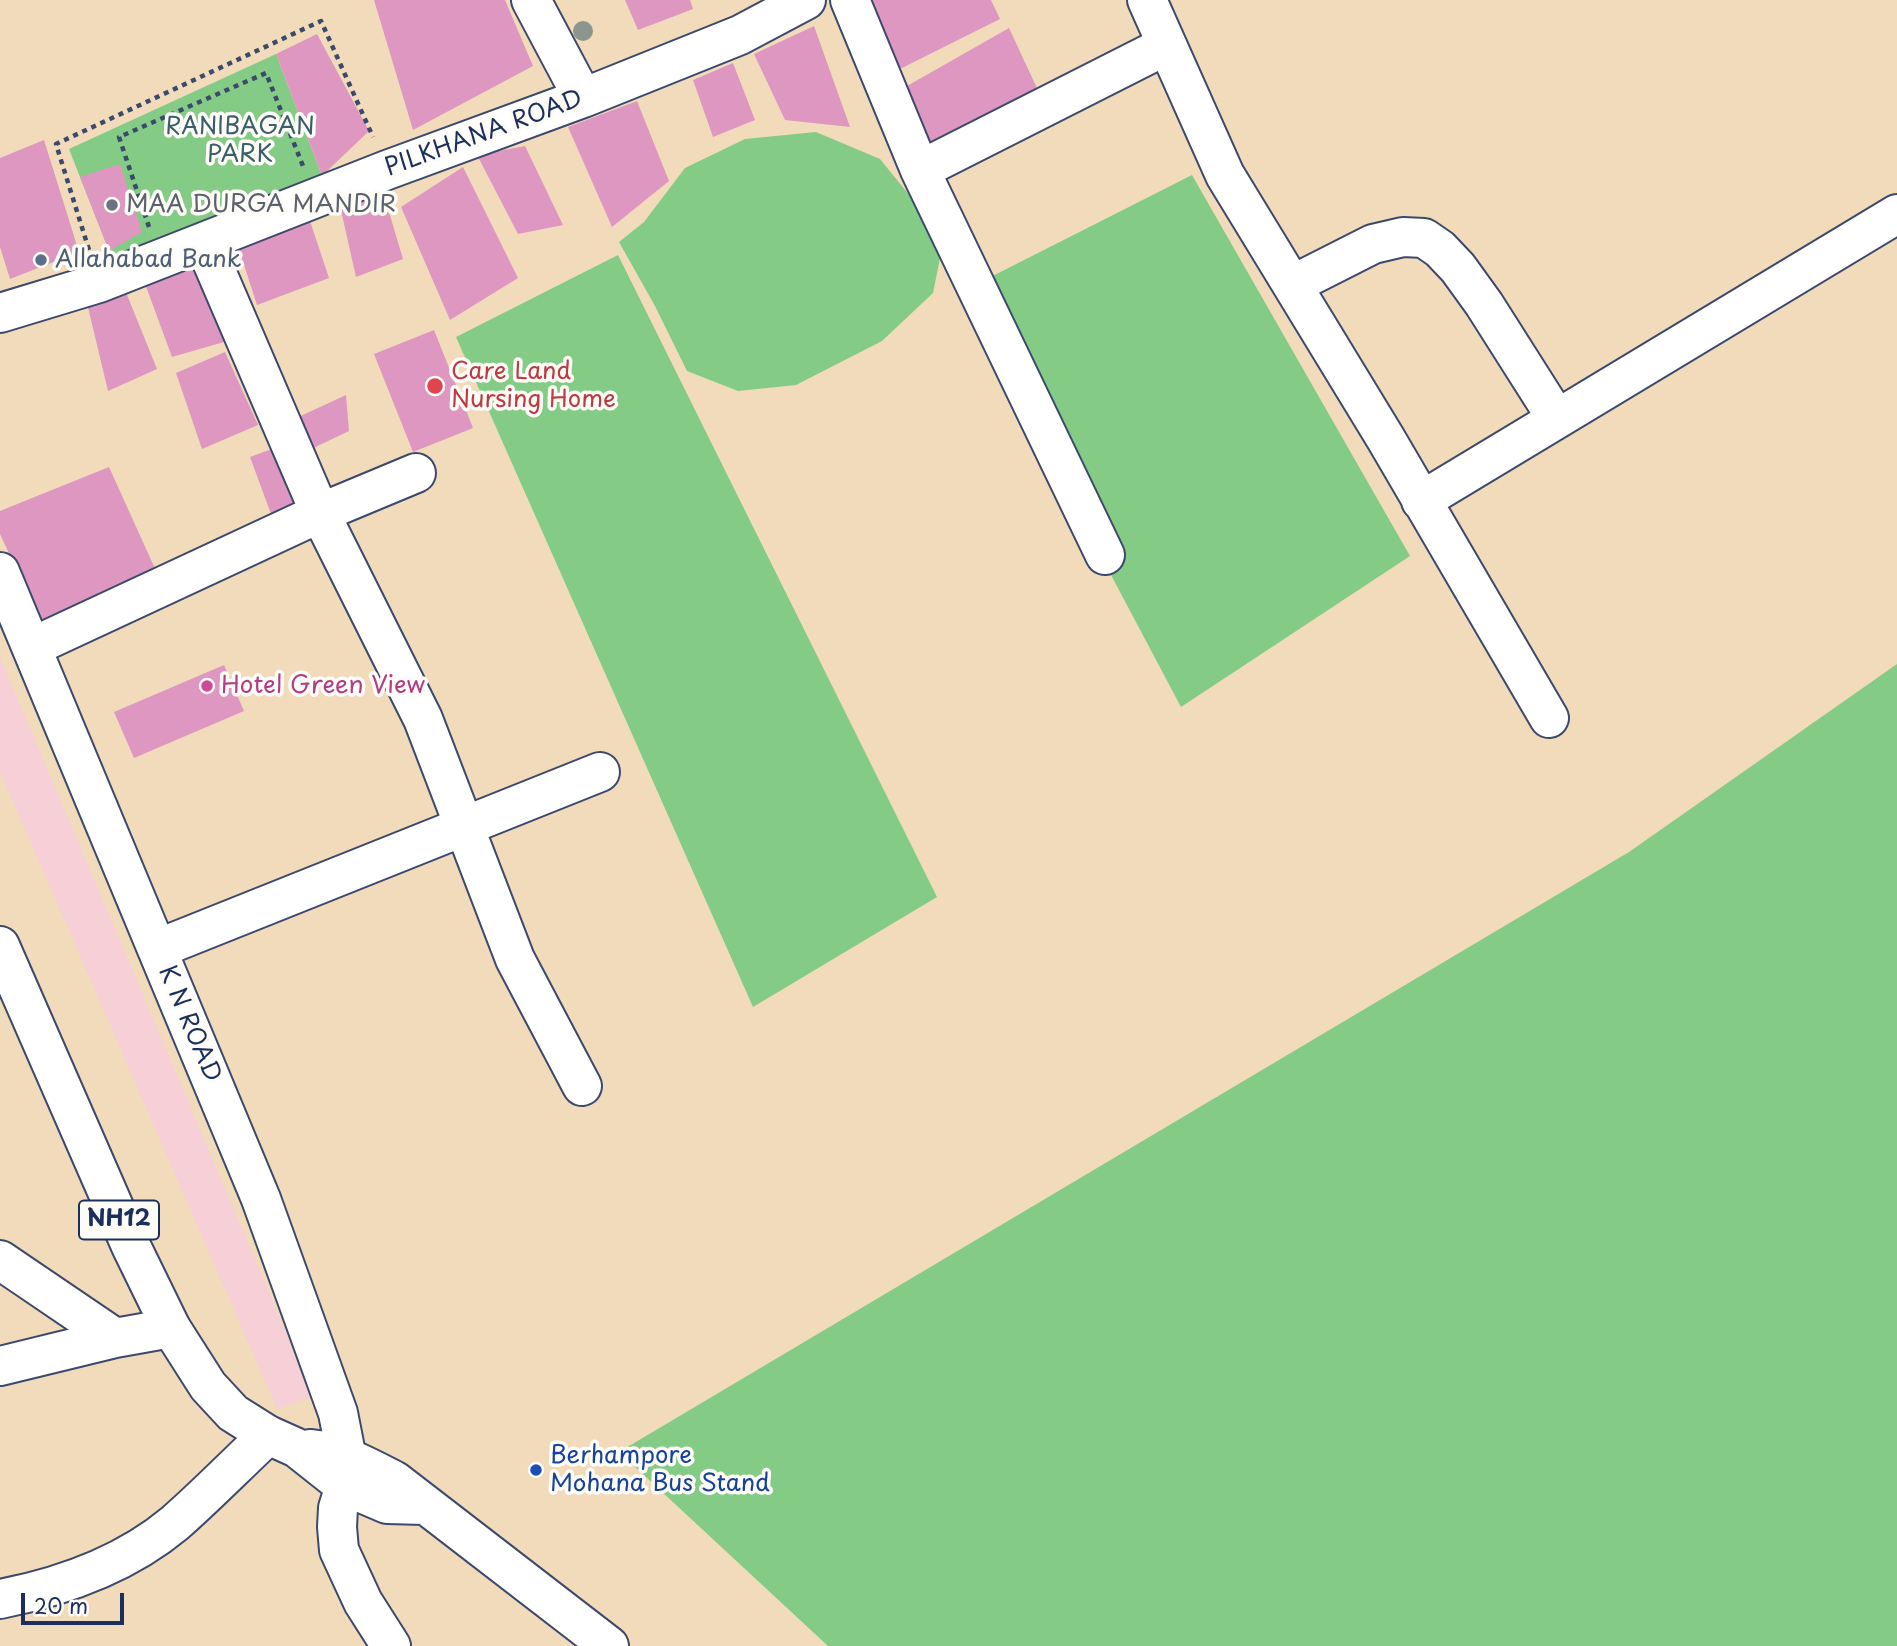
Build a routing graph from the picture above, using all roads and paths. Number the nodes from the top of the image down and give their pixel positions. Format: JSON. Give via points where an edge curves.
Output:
{"nodes":[{"id":1,"x":531,"y":0,"type":"edge"},
{"id":2,"x":806,"y":0,"type":"edge"},
{"id":3,"x":850,"y":0,"type":"edge"},
{"id":4,"x":1147,"y":0,"type":"edge"},
{"id":5,"x":1167,"y":45,"type":"junction"},
{"id":6,"x":583,"y":98,"type":"junction"},
{"id":7,"x":387,"y":170,"type":"junction"},
{"id":8,"x":920,"y":170,"type":"junction"},
{"id":9,"x":307,"y":174,"type":"dead end"},
{"id":10,"x":1897,"y":214,"type":"edge"},
{"id":11,"x":150,"y":232,"type":"dead end"},
{"id":12,"x":204,"y":243,"type":"junction"},
{"id":13,"x":99,"y":283,"type":"junction"},
{"id":14,"x":1292,"y":285,"type":"junction"},
{"id":15,"x":0,"y":313,"type":"edge"},
{"id":16,"x":1558,"y":419,"type":"junction"},
{"id":17,"x":416,"y":473,"type":"dead end"},
{"id":18,"x":1421,"y":501,"type":"junction"},
{"id":19,"x":320,"y":513,"type":"junction"},
{"id":20,"x":1105,"y":555,"type":"dead end"},
{"id":21,"x":0,"y":572,"type":"edge"},
{"id":22,"x":32,"y":647,"type":"junction"},
{"id":23,"x":1549,"y":718,"type":"dead end"},
{"id":24,"x":600,"y":772,"type":"dead end"},
{"id":25,"x":465,"y":826,"type":"junction"},
{"id":26,"x":0,"y":946,"type":"edge"},
{"id":27,"x":157,"y":949,"type":"junction"},
{"id":28,"x":582,"y":1086,"type":"dead end"},
{"id":29,"x":0,"y":1260,"type":"edge"},
{"id":30,"x":170,"y":1328,"type":"junction"},
{"id":31,"x":116,"y":1338,"type":"junction"},
{"id":32,"x":0,"y":1366,"type":"edge"},
{"id":33,"x":282,"y":1441,"type":"junction"},
{"id":34,"x":346,"y":1472,"type":"junction"},
{"id":35,"x":0,"y":1599,"type":"edge"},
{"id":36,"x":391,"y":1646,"type":"edge"},
{"id":37,"x":609,"y":1646,"type":"edge"}],
"edges":[{"from":1,"to":6,"type":"street"},
{"from":2,"to":6,"type":"street","name":"PILKHANA ROAD","via":[[740,34]]},
{"from":3,"to":8,"type":"street"},
{"from":4,"to":5,"type":"street"},
{"from":5,"to":8,"type":"street"},
{"from":5,"to":14,"type":"street","via":[[1225,175]]},
{"from":6,"to":7,"type":"street","name":"PILKHANA ROAD"},
{"from":7,"to":12,"type":"street","name":"PILKHANA ROAD"},
{"from":7,"to":13,"type":"path","via":[[321,21],[56,144]]},
{"from":8,"to":20,"type":"street"},
{"from":9,"to":11,"type":"path","via":[[266,73],[119,137]]},
{"from":10,"to":16,"type":"street"},
{"from":12,"to":13,"type":"street","name":"PILKHANA ROAD"},
{"from":12,"to":19,"type":"street"},
{"from":13,"to":15,"type":"street","name":"PILKHANA ROAD"},
{"from":14,"to":16,"type":"street","via":[[1373,244],[1424,237],[1458,268]]},
{"from":14,"to":18,"type":"street"},
{"from":16,"to":18,"type":"street"},
{"from":17,"to":19,"type":"street"},
{"from":18,"to":23,"type":"street"},
{"from":19,"to":22,"type":"street"},
{"from":19,"to":25,"type":"street","via":[[423,719]]},
{"from":21,"to":22,"type":"street","name":"K N ROAD"},
{"from":22,"to":27,"type":"street","name":"K N ROAD"},
{"from":24,"to":25,"type":"street"},
{"from":25,"to":27,"type":"street"},
{"from":25,"to":28,"type":"street","via":[[515,960]]},
{"from":26,"to":30,"type":"street","number":"NH12"},
{"from":27,"to":34,"type":"street","name":"K N ROAD","via":[[261,1199],[338,1413]]},
{"from":29,"to":31,"type":"street"},
{"from":30,"to":31,"type":"street"},
{"from":30,"to":33,"type":"street","number":"NH12","via":[[208,1386],[233,1413]]},
{"from":31,"to":32,"type":"street"},
{"from":33,"to":34,"type":"street","number":"NH12"},
{"from":33,"to":35,"type":"street","via":[[135,1550],[104,1567]]},
{"from":34,"to":36,"type":"street","via":[[338,1508],[339,1550],[363,1602]]},
{"from":34,"to":37,"type":"street","number":"NH12","via":[[387,1504],[424,1505]]}]}
